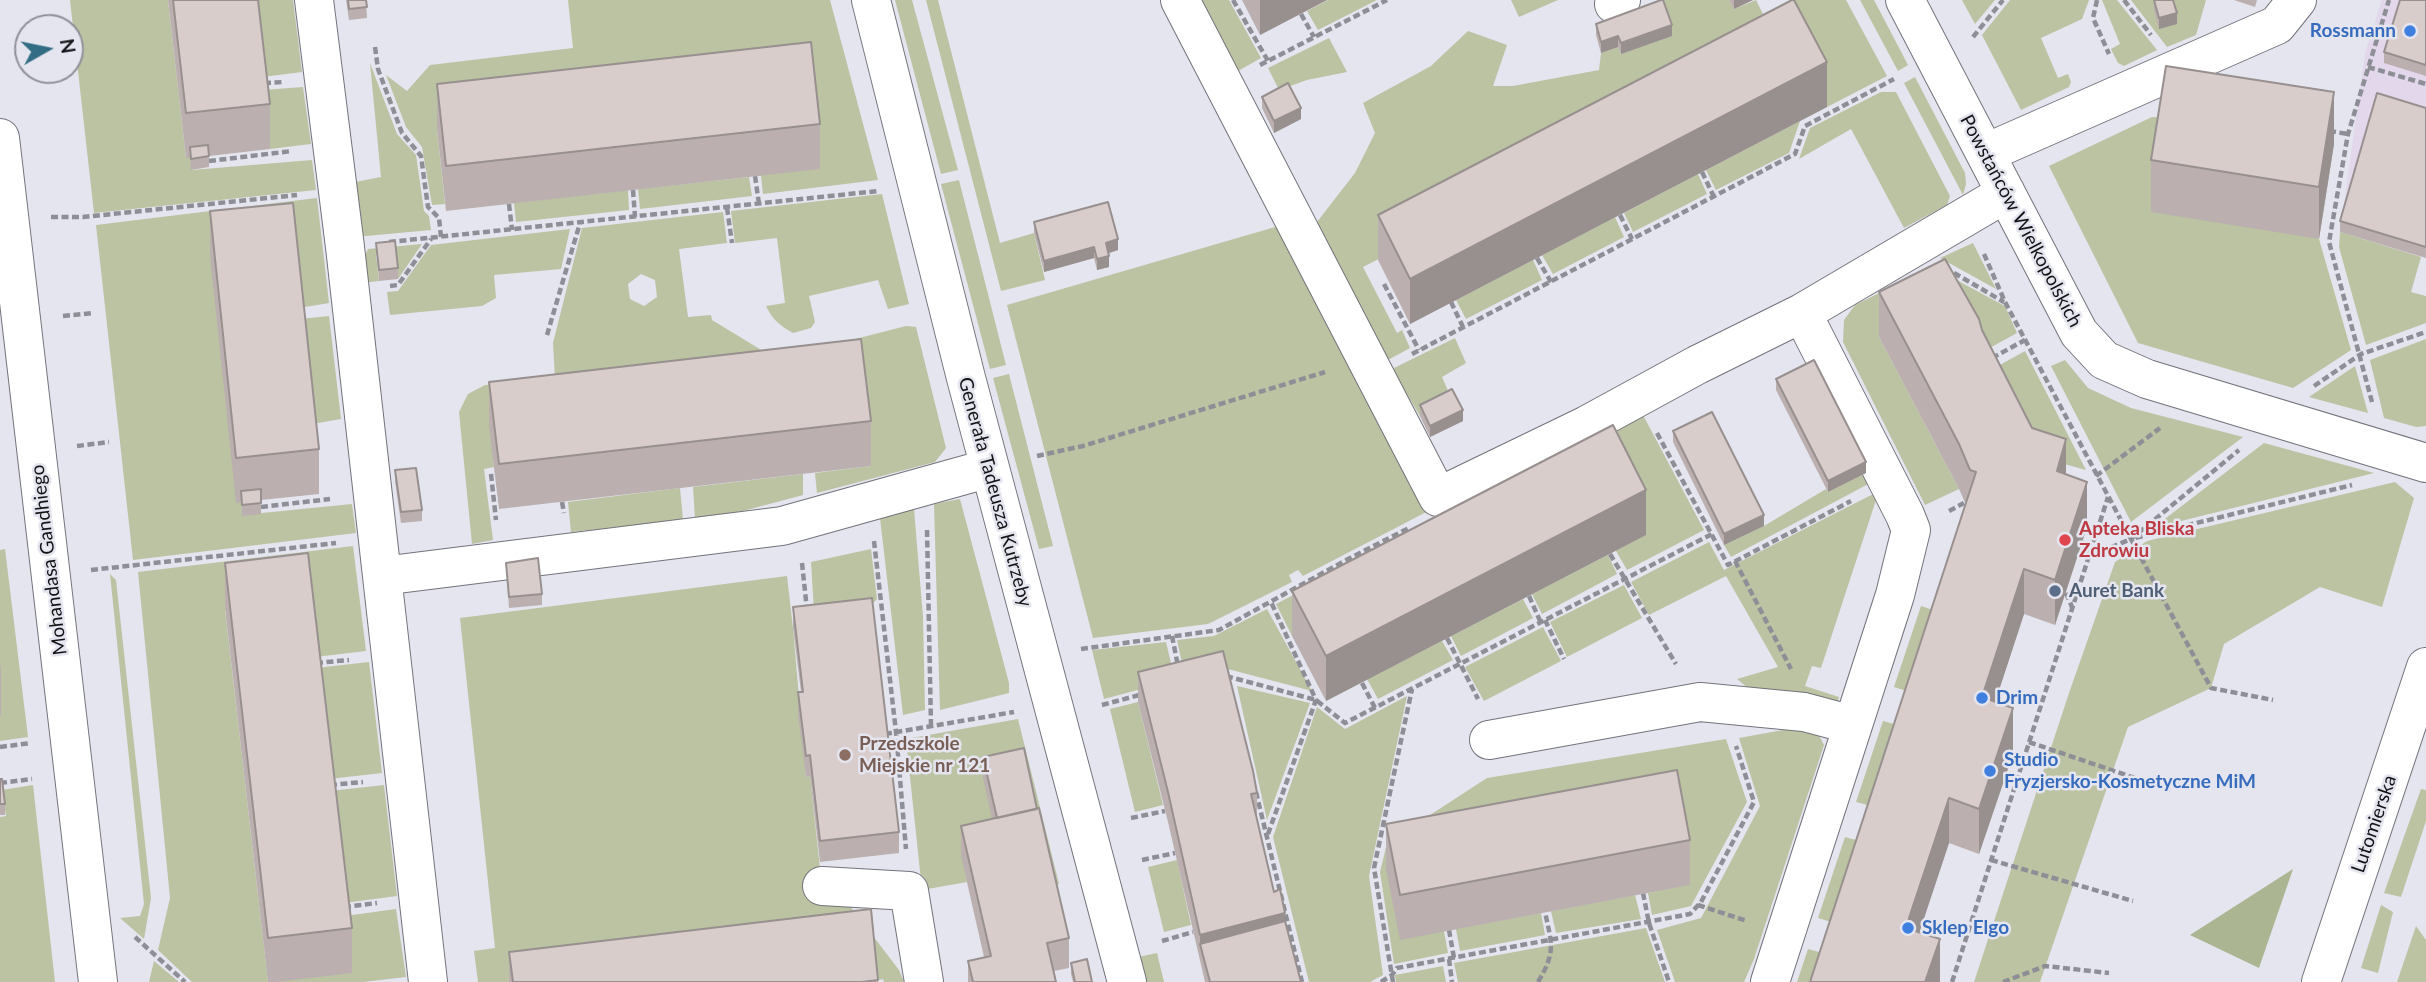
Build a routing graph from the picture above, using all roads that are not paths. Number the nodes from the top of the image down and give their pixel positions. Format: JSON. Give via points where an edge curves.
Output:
{"nodes":[{"id":1,"x":314,"y":0,"type":"edge"},
{"id":2,"x":871,"y":0,"type":"edge"},
{"id":3,"x":1180,"y":0,"type":"edge"},
{"id":4,"x":1905,"y":0,"type":"edge"},
{"id":5,"x":2297,"y":0,"type":"edge"},
{"id":6,"x":0,"y":138,"type":"edge"},
{"id":7,"x":1986,"y":153,"type":"junction"},
{"id":8,"x":2006,"y":193,"type":"junction"},
{"id":9,"x":1802,"y":313,"type":"junction"},
{"id":10,"x":2426,"y":463,"type":"edge"},
{"id":11,"x":989,"y":468,"type":"junction"},
{"id":12,"x":379,"y":557,"type":"junction"},
{"id":13,"x":2426,"y":667,"type":"edge"},
{"id":14,"x":2418,"y":719,"type":"edge"},
{"id":15,"x":1853,"y":725,"type":"junction"},
{"id":16,"x":1489,"y":740,"type":"dead end"},
{"id":17,"x":822,"y":886,"type":"dead end"},
{"id":18,"x":97,"y":982,"type":"edge"},
{"id":19,"x":428,"y":982,"type":"edge"},
{"id":20,"x":924,"y":982,"type":"edge"},
{"id":21,"x":1126,"y":982,"type":"edge"},
{"id":22,"x":1770,"y":982,"type":"edge"},
{"id":23,"x":2320,"y":982,"type":"edge"}],
"edges":[{"from":1,"to":12,"type":"street"},
{"from":2,"to":11,"type":"street","name":"Generała Tadeusza Kutrzeby"},
{"from":3,"to":9,"type":"street","via":[[1438,497]]},
{"from":4,"to":7,"type":"street","name":"Powstańców Wielkopolskich"},
{"from":5,"to":7,"type":"street","via":[[2277,25]]},
{"from":6,"to":18,"type":"street","name":"Mohandasa Gandhiego"},
{"from":7,"to":8,"type":"street","name":"Powstańców Wielkopolskich"},
{"from":8,"to":9,"type":"street"},
{"from":8,"to":10,"type":"street","name":"Powstańców Wielkopolskich","via":[[2079,332],[2104,360],[2147,379]]},
{"from":9,"to":15,"type":"street","via":[[1911,530]]},
{"from":11,"to":12,"type":"street","via":[[782,526]]},
{"from":11,"to":21,"type":"street","name":"Generała Tadeusza Kutrzeby"},
{"from":12,"to":19,"type":"street"},
{"from":13,"to":14,"type":"street","name":"Lutomierska"},
{"from":14,"to":23,"type":"street","name":"Lutomierska"},
{"from":15,"to":16,"type":"street","via":[[1804,712],[1700,702]]},
{"from":15,"to":22,"type":"street"},
{"from":17,"to":20,"type":"street","via":[[909,891]]}]}
